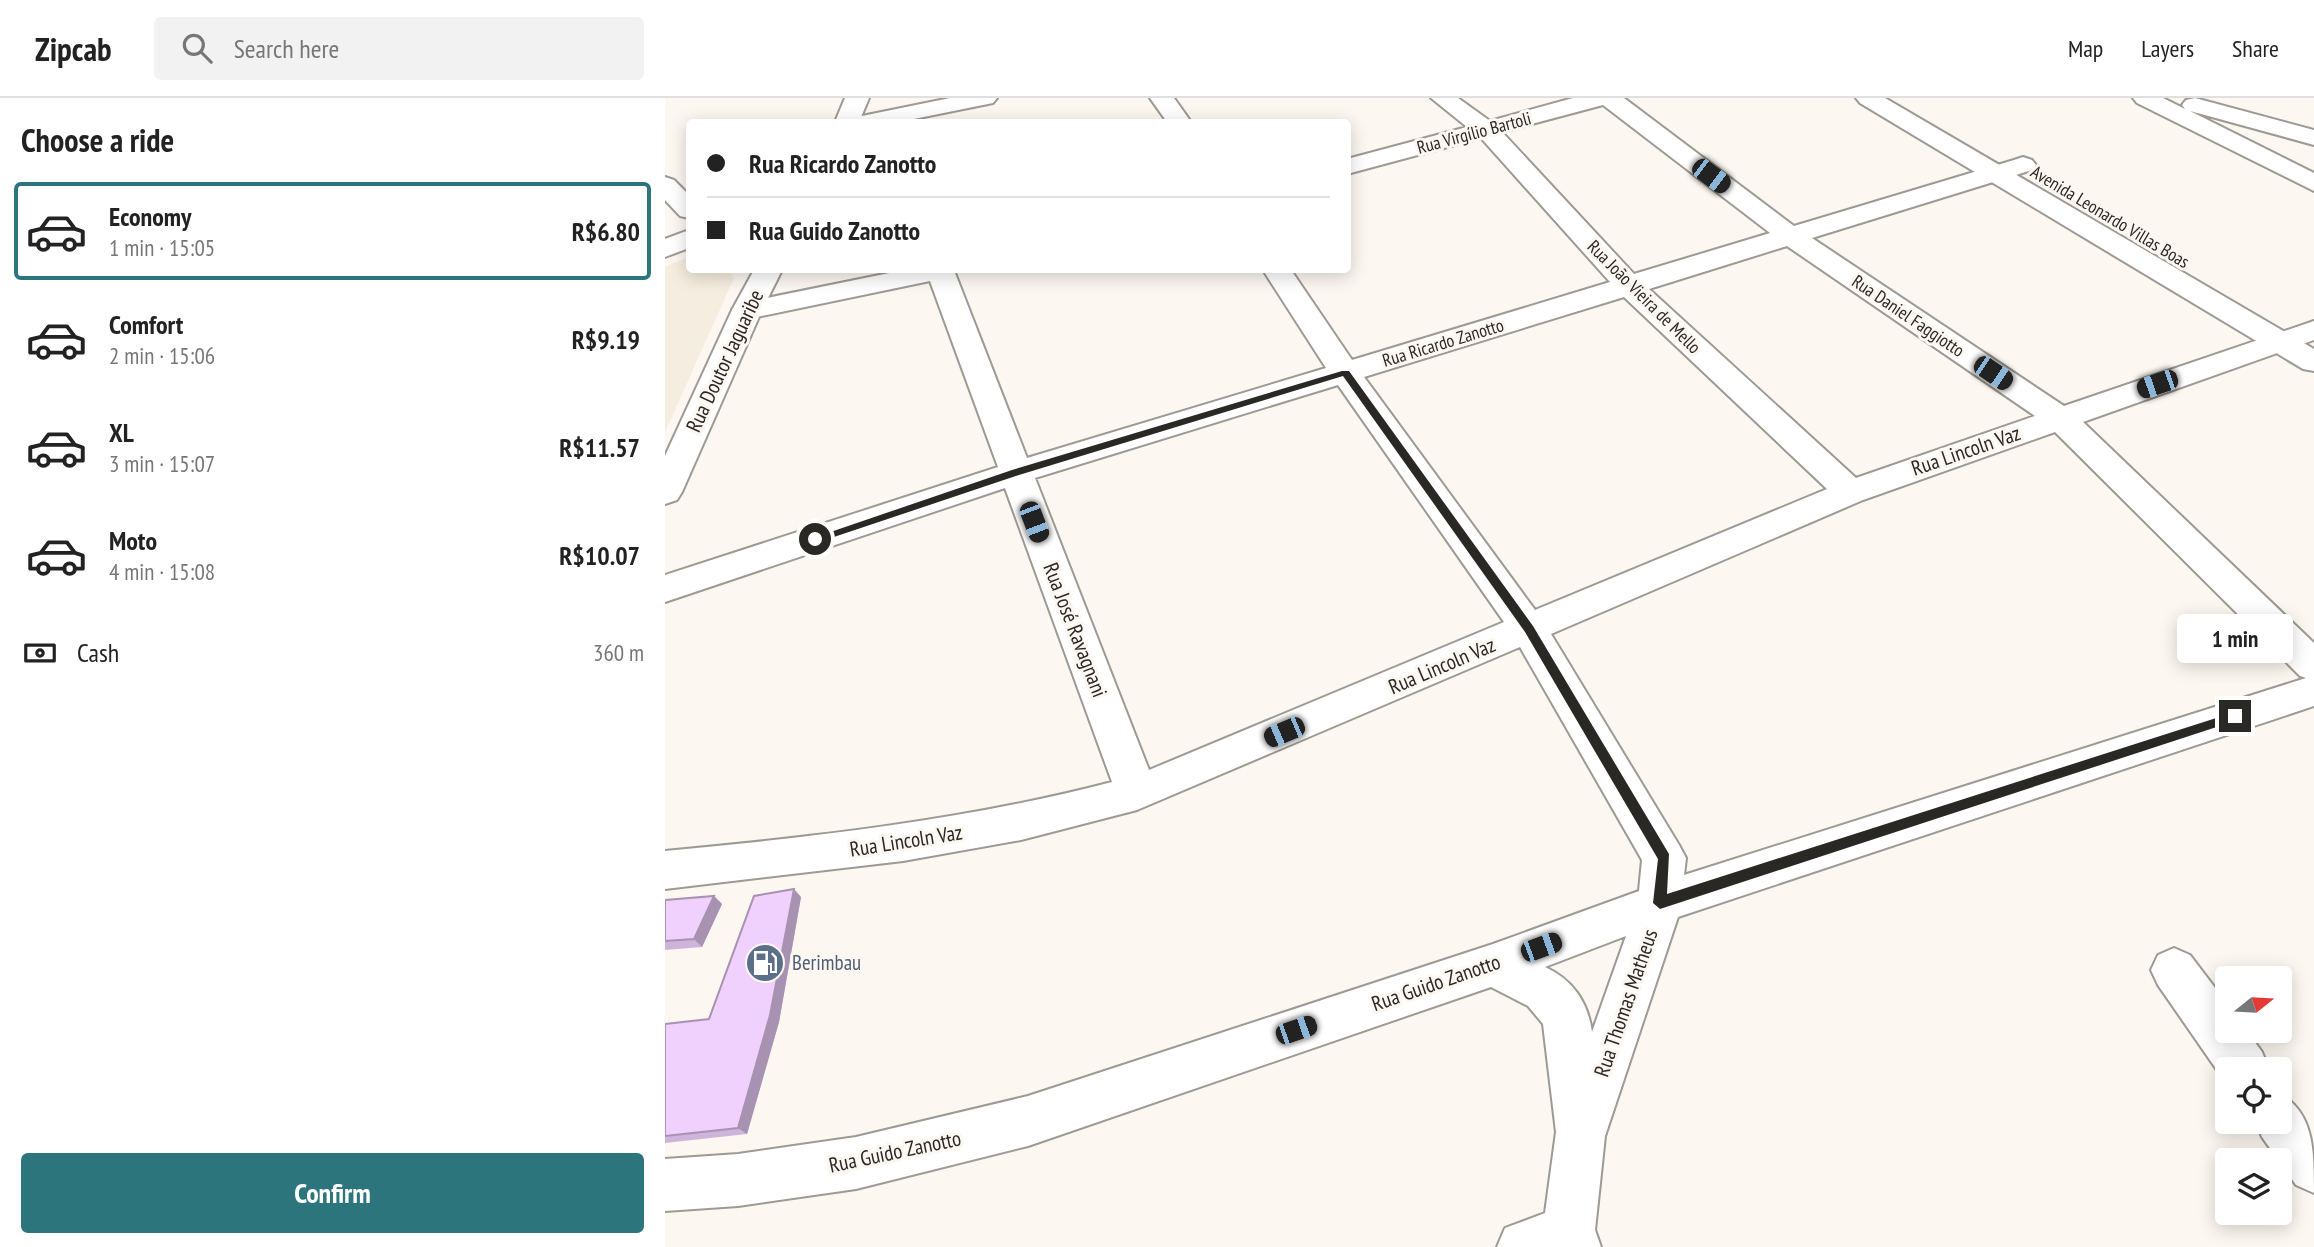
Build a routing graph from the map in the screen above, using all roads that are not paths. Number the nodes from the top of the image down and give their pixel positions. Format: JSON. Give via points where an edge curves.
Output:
{"nodes":[{"id":1,"x":857,"y":98,"type":"edge"},
{"id":2,"x":985,"y":98,"type":"edge"},
{"id":3,"x":1162,"y":98,"type":"edge"},
{"id":4,"x":1443,"y":98,"type":"edge"},
{"id":5,"x":1600,"y":98,"type":"edge"},
{"id":6,"x":1609,"y":98,"type":"edge"},
{"id":7,"x":1868,"y":98,"type":"edge"},
{"id":8,"x":1905,"y":98,"type":"edge"},
{"id":9,"x":2145,"y":98,"type":"edge"},
{"id":10,"x":2168,"y":98,"type":"edge"},
{"id":11,"x":848,"y":119,"type":"edge"},
{"id":12,"x":896,"y":119,"type":"edge"},
{"id":13,"x":1177,"y":119,"type":"edge"},
{"id":14,"x":1487,"y":130,"type":"junction"},
{"id":15,"x":2314,"y":138,"type":"edge"},
{"id":16,"x":1351,"y":166,"type":"edge"},
{"id":17,"x":2011,"y":169,"type":"junction"},
{"id":18,"x":2314,"y":183,"type":"edge"},
{"id":19,"x":665,"y":185,"type":"edge"},
{"id":20,"x":686,"y":207,"type":"edge"},
{"id":21,"x":1793,"y":238,"type":"junction"},
{"id":22,"x":686,"y":239,"type":"edge"},
{"id":23,"x":665,"y":249,"type":"edge"},
{"id":24,"x":766,"y":273,"type":"edge"},
{"id":25,"x":926,"y":273,"type":"edge"},
{"id":26,"x":942,"y":273,"type":"edge"},
{"id":27,"x":1279,"y":273,"type":"edge"},
{"id":28,"x":1630,"y":287,"type":"junction"},
{"id":29,"x":747,"y":310,"type":"junction"},
{"id":30,"x":2306,"y":341,"type":"edge"},
{"id":31,"x":1345,"y":373,"type":"junction"},
{"id":32,"x":2060,"y":418,"type":"junction"},
{"id":33,"x":1016,"y":473,"type":"junction"},
{"id":34,"x":665,"y":492,"type":"edge"},
{"id":35,"x":1850,"y":492,"type":"junction"},
{"id":36,"x":665,"y":589,"type":"edge"},
{"id":37,"x":1529,"y":629,"type":"junction"},
{"id":38,"x":2314,"y":666,"type":"edge"},
{"id":39,"x":2314,"y":691,"type":"edge"},
{"id":40,"x":1137,"y":793,"type":"junction"},
{"id":41,"x":665,"y":870,"type":"edge"},
{"id":42,"x":1660,"y":903,"type":"junction"},
{"id":43,"x":1493,"y":965,"type":"junction"},
{"id":44,"x":2174,"y":970,"type":"dead end"},
{"id":45,"x":2236,"y":1057,"type":"edge"},
{"id":46,"x":2291,"y":1134,"type":"edge"},
{"id":47,"x":1580,"y":1136,"type":"junction"},
{"id":48,"x":2314,"y":1167,"type":"edge"},
{"id":49,"x":665,"y":1185,"type":"edge"},
{"id":50,"x":1556,"y":1241,"type":"edge"}],
"edges":[{"from":1,"to":11,"type":"street"},
{"from":2,"to":12,"type":"street"},
{"from":3,"to":13,"type":"street"},
{"from":4,"to":14,"type":"street","name":"Rua João Vieira de Mello"},
{"from":5,"to":14,"type":"street","name":"Rua Virgílio Bartoli"},
{"from":6,"to":21,"type":"street","name":"Rua Daniel Faggiotto"},
{"from":7,"to":17,"type":"street","name":"Avenida Leonardo Villas Boas"},
{"from":8,"to":17,"type":"street","name":"Avenida Leonardo Villas Boas"},
{"from":9,"to":18,"type":"street"},
{"from":10,"to":15,"type":"street"},
{"from":14,"to":16,"type":"street","name":"Rua Virgílio Bartoli"},
{"from":14,"to":28,"type":"street","name":"Rua João Vieira de Mello"},
{"from":17,"to":21,"type":"street","name":"Rua Ricardo Zanotto"},
{"from":17,"to":30,"type":"street"},
{"from":19,"to":20,"type":"street"},
{"from":21,"to":28,"type":"street","name":"Rua Ricardo Zanotto"},
{"from":21,"to":32,"type":"street","name":"Rua Daniel Faggiotto"},
{"from":22,"to":23,"type":"street"},
{"from":24,"to":29,"type":"street","name":"Rua Doutor Jaguaribe"},
{"from":25,"to":29,"type":"street"},
{"from":26,"to":33,"type":"street","name":"Rua José Ravagnani"},
{"from":27,"to":31,"type":"street","name":"Rua Thomas Matheus"},
{"from":28,"to":31,"type":"street","name":"Rua Ricardo Zanotto"},
{"from":28,"to":35,"type":"street","name":"Rua João Vieira de Mello"},
{"from":29,"to":34,"type":"street","name":"Rua Doutor Jaguaribe"},
{"from":30,"to":32,"type":"street","name":"Rua Lincoln Vaz"},
{"from":31,"to":33,"type":"street","name":"Rua Ricardo Zanotto"},
{"from":31,"to":37,"type":"street","name":"Rua Thomas Matheus"},
{"from":32,"to":35,"type":"street","name":"Rua Lincoln Vaz"},
{"from":32,"to":38,"type":"street","name":"Rua Daniel Faggiotto"},
{"from":33,"to":36,"type":"street","name":"Rua Ricardo Zanotto"},
{"from":33,"to":40,"type":"street","name":"Rua José Ravagnani"},
{"from":35,"to":37,"type":"street","name":"Rua Lincoln Vaz"},
{"from":37,"to":40,"type":"street","name":"Rua Lincoln Vaz"},
{"from":37,"to":42,"type":"street","name":"Rua Thomas Matheus","via":[[1664,858]]},
{"from":39,"to":42,"type":"street","name":"Rua Guido Zanotto"},
{"from":40,"to":41,"type":"street","name":"Rua Lincoln Vaz","via":[[1061,815],[887,846]]},
{"from":42,"to":43,"type":"street","name":"Rua Guido Zanotto"},
{"from":42,"to":47,"type":"street","name":"Rua Thomas Matheus"},
{"from":43,"to":47,"type":"street","name":"Rua Thomas Matheus","via":[[1545,990],[1566,1016]]},
{"from":43,"to":49,"type":"street","name":"Rua Guido Zanotto","via":[[1028,1121],[856,1163]]},
{"from":44,"to":45,"type":"street"},
{"from":46,"to":48,"type":"street"},
{"from":47,"to":50,"type":"street","name":"Rua Thomas Matheus"}]}
